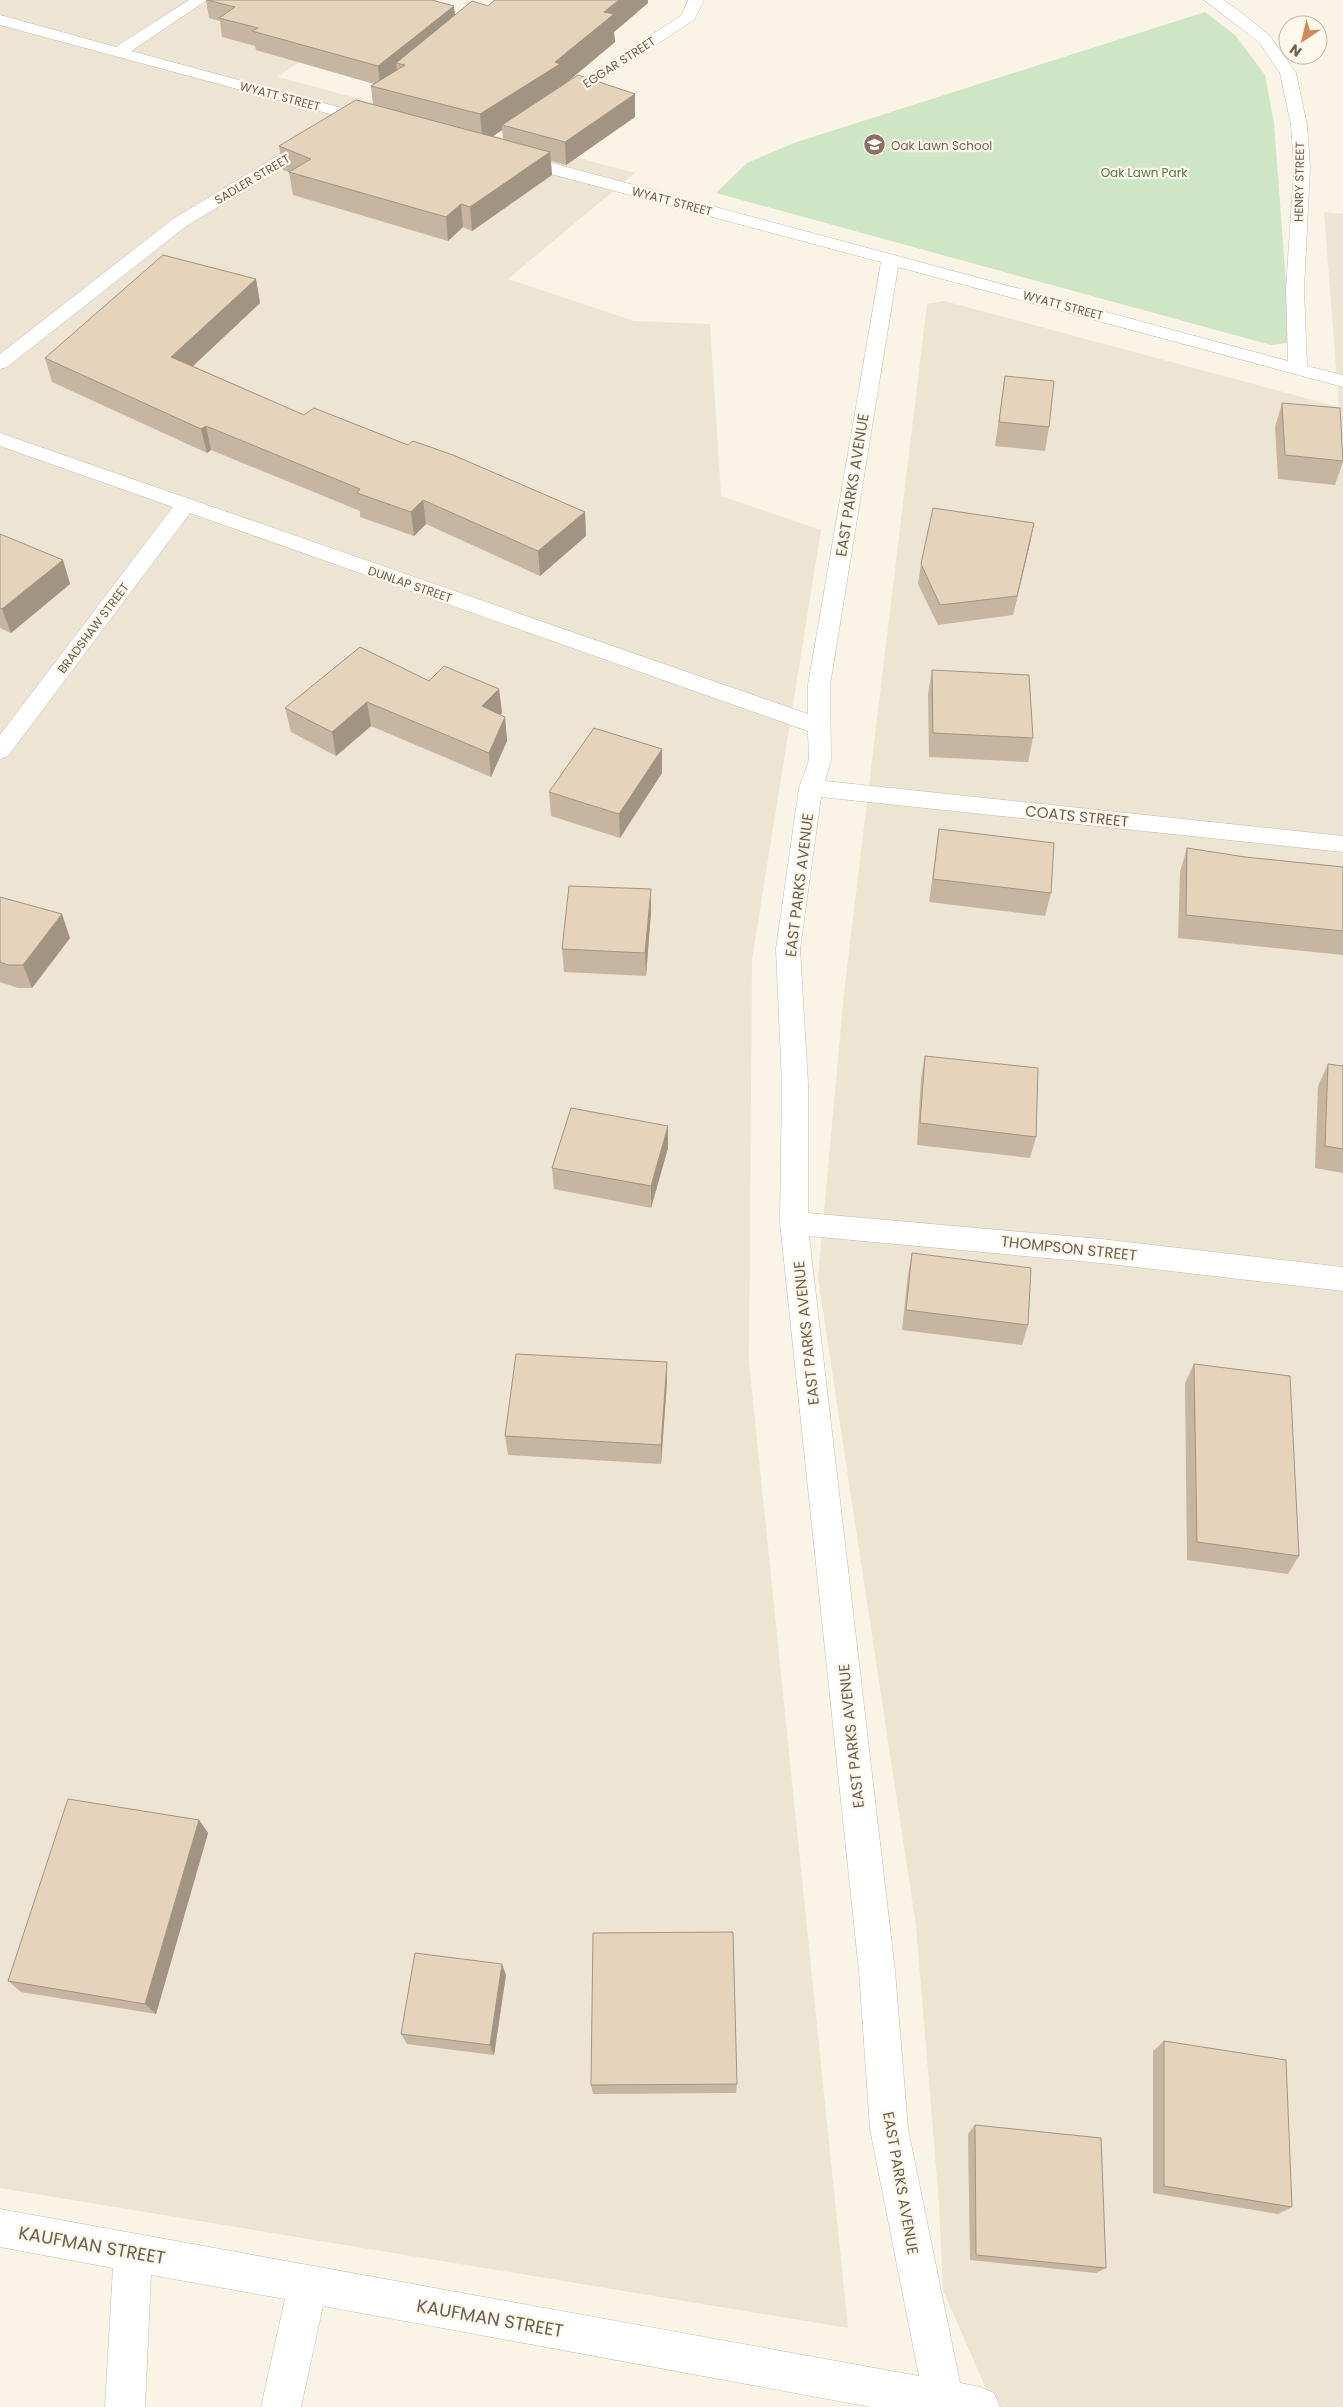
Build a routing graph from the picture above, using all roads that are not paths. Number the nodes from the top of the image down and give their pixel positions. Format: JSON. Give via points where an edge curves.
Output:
{"nodes":[{"id":1,"x":200,"y":0,"type":"edge"},
{"id":2,"x":696,"y":0,"type":"edge"},
{"id":3,"x":1212,"y":0,"type":"edge"},
{"id":4,"x":0,"y":20,"type":"edge"},
{"id":5,"x":117,"y":52,"type":"junction"},
{"id":6,"x":368,"y":104,"type":"edge"},
{"id":7,"x":550,"y":108,"type":"edge"},
{"id":8,"x":355,"y":116,"type":"junction"},
{"id":9,"x":392,"y":126,"type":"edge"},
{"id":10,"x":504,"y":156,"type":"edge"},
{"id":11,"x":890,"y":259,"type":"junction"},
{"id":12,"x":0,"y":362,"type":"edge"},
{"id":13,"x":1298,"y":368,"type":"junction"},
{"id":14,"x":1343,"y":381,"type":"edge"},
{"id":15,"x":0,"y":439,"type":"edge"},
{"id":16,"x":185,"y":506,"type":"junction"},
{"id":17,"x":821,"y":727,"type":"junction"},
{"id":18,"x":0,"y":751,"type":"edge"},
{"id":19,"x":811,"y":788,"type":"junction"},
{"id":20,"x":1343,"y":844,"type":"edge"},
{"id":21,"x":794,"y":1223,"type":"junction"},
{"id":22,"x":1343,"y":1279,"type":"edge"},
{"id":23,"x":0,"y":2228,"type":"edge"},
{"id":24,"x":133,"y":2252,"type":"junction"},
{"id":25,"x":308,"y":2284,"type":"junction"},
{"id":26,"x":957,"y":2405,"type":"edge"},
{"id":27,"x":125,"y":2407,"type":"edge"},
{"id":28,"x":281,"y":2407,"type":"edge"}],
"edges":[{"from":1,"to":5,"type":"street"},
{"from":2,"to":7,"type":"street","name":"EGGAR STREET","via":[[689,16]]},
{"from":3,"to":13,"type":"street","name":"HENRY STREET","via":[[1265,40],[1288,73],[1299,125],[1302,167],[1295,290]]},
{"from":4,"to":5,"type":"street","name":"WYATT STREET"},
{"from":5,"to":8,"type":"street","name":"WYATT STREET"},
{"from":6,"to":8,"type":"street","name":"SADLER STREET"},
{"from":8,"to":9,"type":"street","name":"WYATT STREET"},
{"from":8,"to":12,"type":"street","name":"SADLER STREET","via":[[179,223]]},
{"from":10,"to":11,"type":"street","name":"WYATT STREET"},
{"from":11,"to":13,"type":"street","name":"WYATT STREET"},
{"from":11,"to":17,"type":"street","name":"EAST PARKS AVENUE","via":[[819,684]]},
{"from":13,"to":14,"type":"street","name":"WYATT STREET"},
{"from":15,"to":16,"type":"street","name":"DUNLAP STREET"},
{"from":16,"to":17,"type":"street","name":"DUNLAP STREET"},
{"from":16,"to":18,"type":"street","name":"BRADSHAW STREET"},
{"from":17,"to":19,"type":"street","name":"EAST PARKS AVENUE","via":[[820,760]]},
{"from":19,"to":20,"type":"street","name":"COATS STREET"},
{"from":19,"to":21,"type":"street","name":"EAST PARKS AVENUE","via":[[788,949],[795,1084]]},
{"from":21,"to":22,"type":"street","name":"THOMPSON STREET","via":[[1101,1251]]},
{"from":21,"to":26,"type":"street","name":"EAST PARKS AVENUE","via":[[877,1971],[889,2129]]},
{"from":23,"to":24,"type":"street","name":"KAUFMAN STREET"},
{"from":24,"to":25,"type":"street","name":"KAUFMAN STREET"},
{"from":24,"to":27,"type":"street"},
{"from":25,"to":26,"type":"street","name":"KAUFMAN STREET"},
{"from":25,"to":28,"type":"street"}]}
